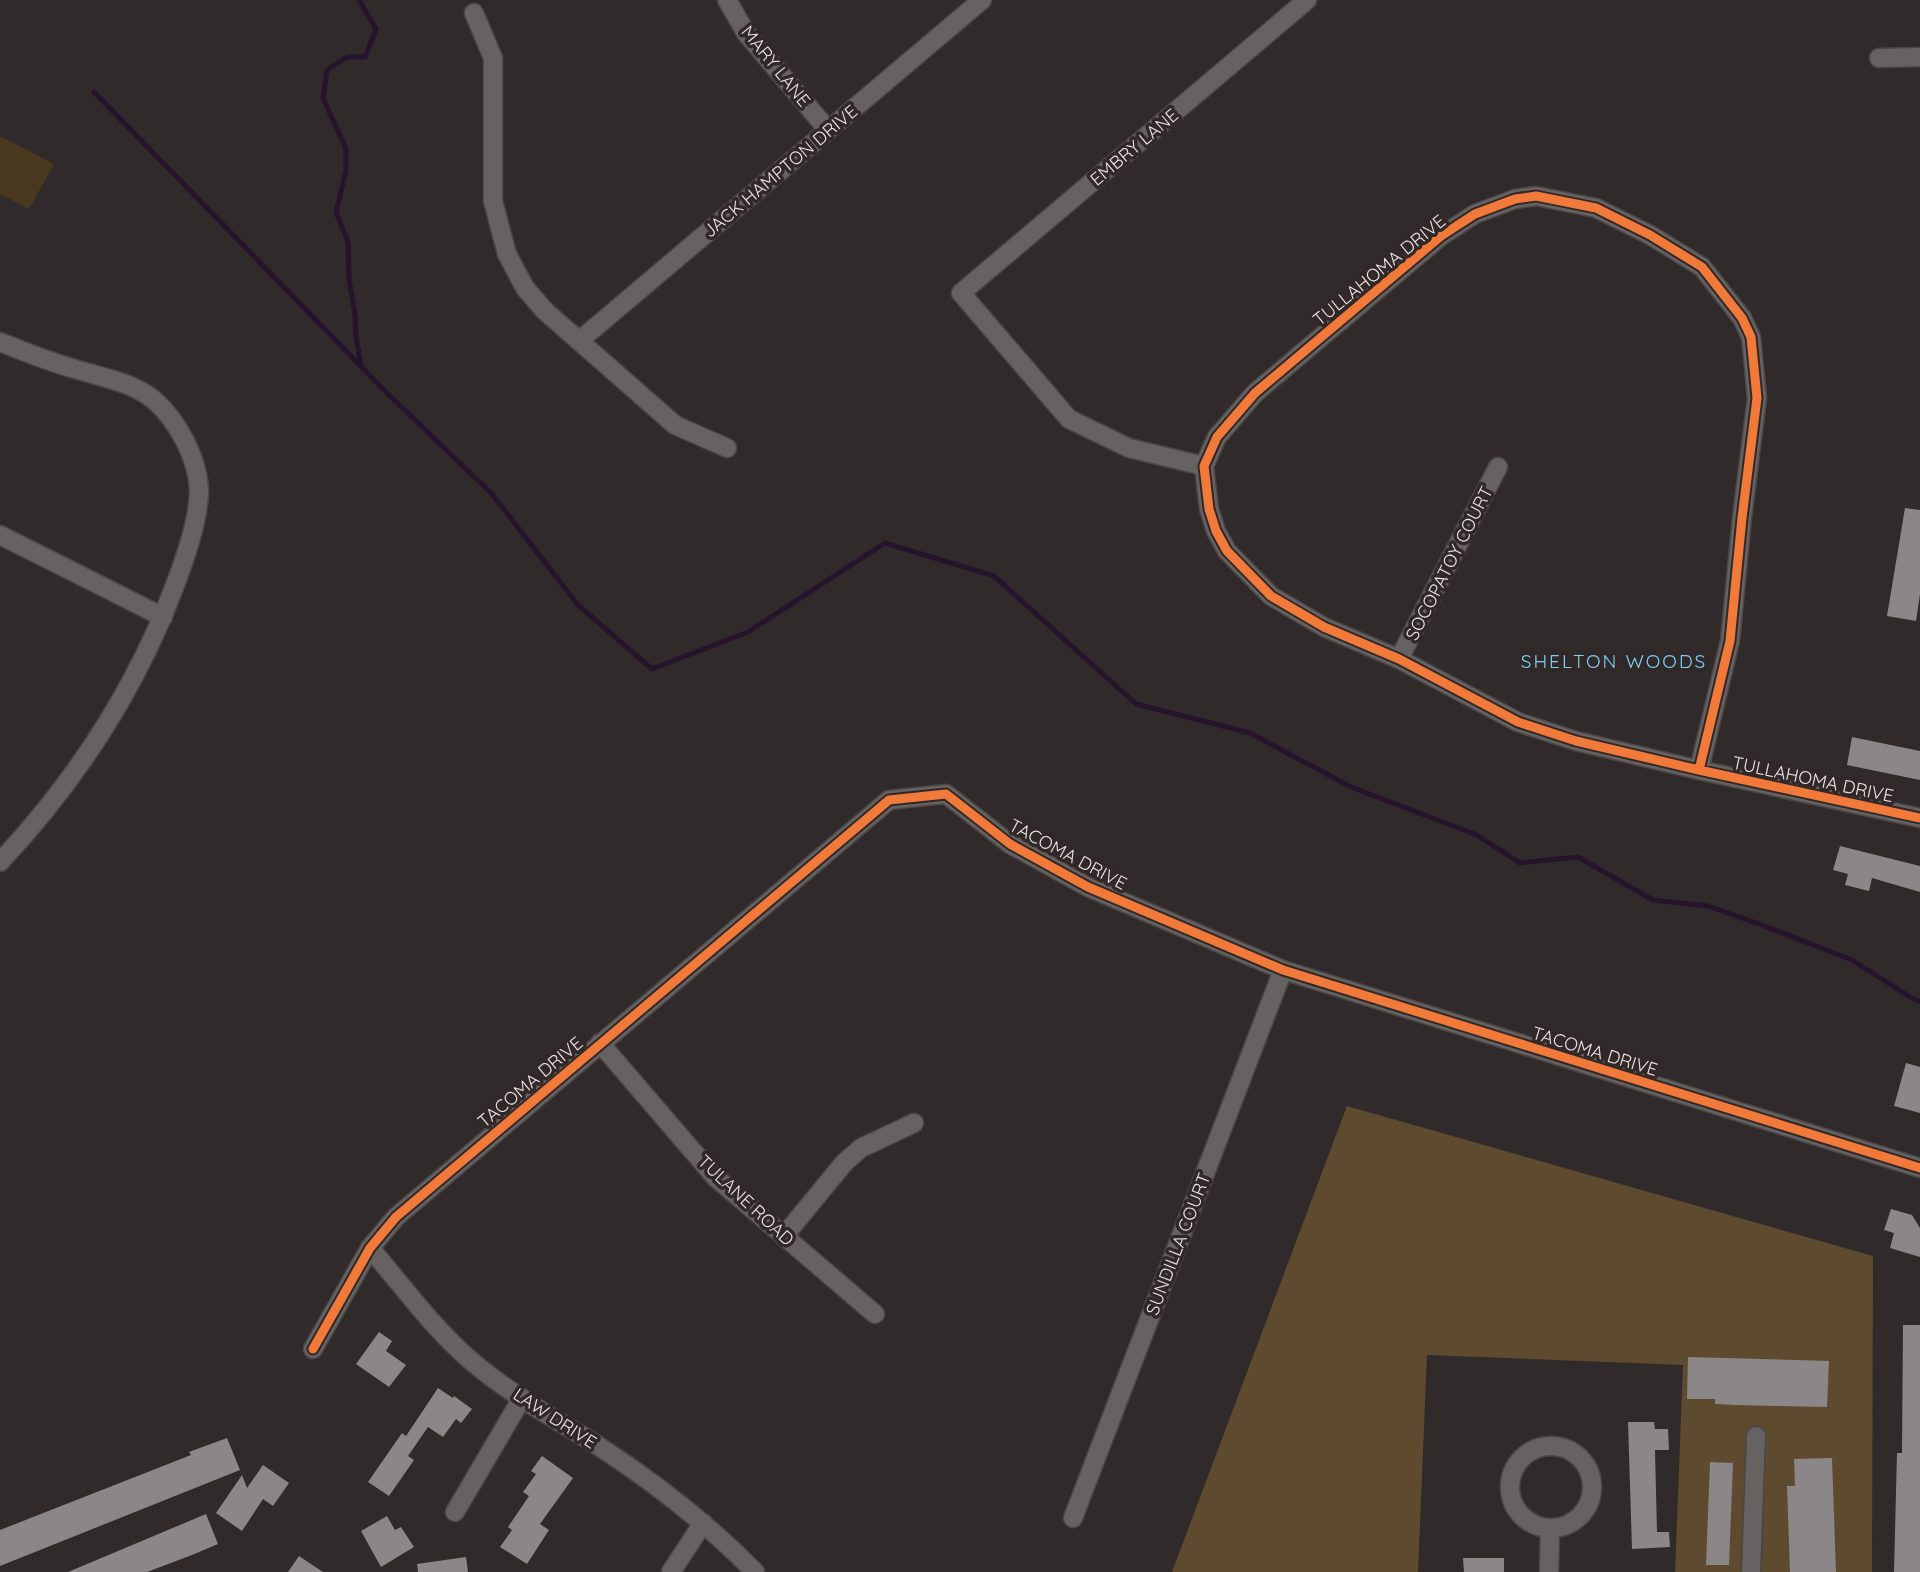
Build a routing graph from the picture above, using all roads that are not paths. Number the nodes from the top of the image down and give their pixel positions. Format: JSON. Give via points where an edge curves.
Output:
{"nodes":[{"id":1,"x":727,"y":0,"type":"edge"},
{"id":2,"x":982,"y":0,"type":"edge"},
{"id":3,"x":1307,"y":0,"type":"edge"},
{"id":4,"x":474,"y":13,"type":"dead end"},
{"id":5,"x":1920,"y":57,"type":"edge"},
{"id":6,"x":1879,"y":58,"type":"dead end"},
{"id":7,"x":828,"y":130,"type":"junction"},
{"id":8,"x":579,"y":341,"type":"junction"},
{"id":9,"x":0,"y":342,"type":"edge"},
{"id":10,"x":727,"y":448,"type":"dead end"},
{"id":11,"x":1204,"y":466,"type":"junction"},
{"id":12,"x":1498,"y":467,"type":"dead end"},
{"id":13,"x":0,"y":535,"type":"edge"},
{"id":14,"x":163,"y":617,"type":"junction"},
{"id":15,"x":1399,"y":659,"type":"junction"},
{"id":16,"x":1699,"y":770,"type":"junction"},
{"id":17,"x":1920,"y":818,"type":"edge"},
{"id":18,"x":0,"y":862,"type":"edge"},
{"id":19,"x":1283,"y":970,"type":"junction"},
{"id":20,"x":600,"y":1043,"type":"junction"},
{"id":21,"x":914,"y":1123,"type":"dead end"},
{"id":22,"x":1920,"y":1168,"type":"edge"},
{"id":23,"x":784,"y":1236,"type":"junction"},
{"id":24,"x":370,"y":1248,"type":"junction"},
{"id":25,"x":875,"y":1314,"type":"dead end"},
{"id":26,"x":313,"y":1349,"type":"dead end"},
{"id":27,"x":522,"y":1398,"type":"junction"},
{"id":28,"x":1756,"y":1436,"type":"dead end"},
{"id":29,"x":455,"y":1512,"type":"dead end"},
{"id":30,"x":1073,"y":1518,"type":"dead end"},
{"id":31,"x":703,"y":1523,"type":"junction"},
{"id":32,"x":1550,"y":1528,"type":"junction"},
{"id":33,"x":671,"y":1572,"type":"edge"},
{"id":34,"x":755,"y":1572,"type":"edge"},
{"id":35,"x":1549,"y":1572,"type":"edge"},
{"id":36,"x":1751,"y":1572,"type":"edge"}],
"edges":[{"from":1,"to":7,"type":"street","name":"MARY LANE","via":[[747,33]]},
{"from":2,"to":7,"type":"street","name":"JACK HAMPTON DRIVE"},
{"from":3,"to":11,"type":"street","name":"EMBRY LANE","via":[[961,293],[1069,419],[1129,448]]},
{"from":4,"to":8,"type":"street","via":[[493,58],[494,201],[507,254],[525,288]]},
{"from":5,"to":6,"type":"street"},
{"from":7,"to":8,"type":"street","name":"JACK HAMPTON DRIVE"},
{"from":8,"to":10,"type":"street","via":[[675,425]]},
{"from":9,"to":14,"type":"street","via":[[134,388],[153,399],[187,441],[199,493],[186,557]]},
{"from":11,"to":15,"type":"street","name":"TULLAHOMA DRIVE","via":[[1216,531],[1227,551],[1271,596],[1324,626]]},
{"from":11,"to":16,"type":"street","name":"TULLAHOMA DRIVE","via":[[1217,438],[1255,393],[1441,236],[1475,214],[1536,196],[1595,208],[1650,234],[1702,267],[1742,318],[1751,337],[1756,386],[1730,641]]},
{"from":12,"to":15,"type":"street","name":"SOCOPATOY COURT"},
{"from":13,"to":14,"type":"street"},
{"from":14,"to":18,"type":"street","via":[[137,672],[84,760]]},
{"from":15,"to":16,"type":"street","name":"TULLAHOMA DRIVE","via":[[1518,722]]},
{"from":16,"to":17,"type":"street","name":"TULLAHOMA DRIVE"},
{"from":19,"to":20,"type":"street","name":"TACOMA DRIVE","via":[[1088,887],[1010,844],[946,794],[889,800]]},
{"from":19,"to":22,"type":"street","name":"TACOMA DRIVE"},
{"from":19,"to":30,"type":"street","name":"SUNDILLA COURT"},
{"from":20,"to":23,"type":"street","name":"TULANE ROAD","via":[[715,1177]]},
{"from":20,"to":24,"type":"street","name":"TACOMA DRIVE","via":[[396,1217]]},
{"from":21,"to":23,"type":"street","via":[[861,1148]]},
{"from":23,"to":25,"type":"street","name":"TULANE ROAD"},
{"from":24,"to":26,"type":"street","name":"TACOMA DRIVE"},
{"from":24,"to":27,"type":"street","name":"LAW DRIVE","via":[[469,1359]]},
{"from":27,"to":29,"type":"street"},
{"from":27,"to":31,"type":"street","name":"LAW DRIVE","via":[[599,1446]]},
{"from":28,"to":36,"type":"street"},
{"from":31,"to":33,"type":"street"},
{"from":31,"to":34,"type":"street","name":"LAW DRIVE"},
{"from":32,"to":32,"type":"street","via":[[1577,1519],[1586,1509],[1592,1489],[1588,1468],[1580,1457],[1555,1446],[1530,1452],[1513,1472],[1510,1485],[1517,1509],[1526,1519]]},
{"from":32,"to":35,"type":"street"}]}
